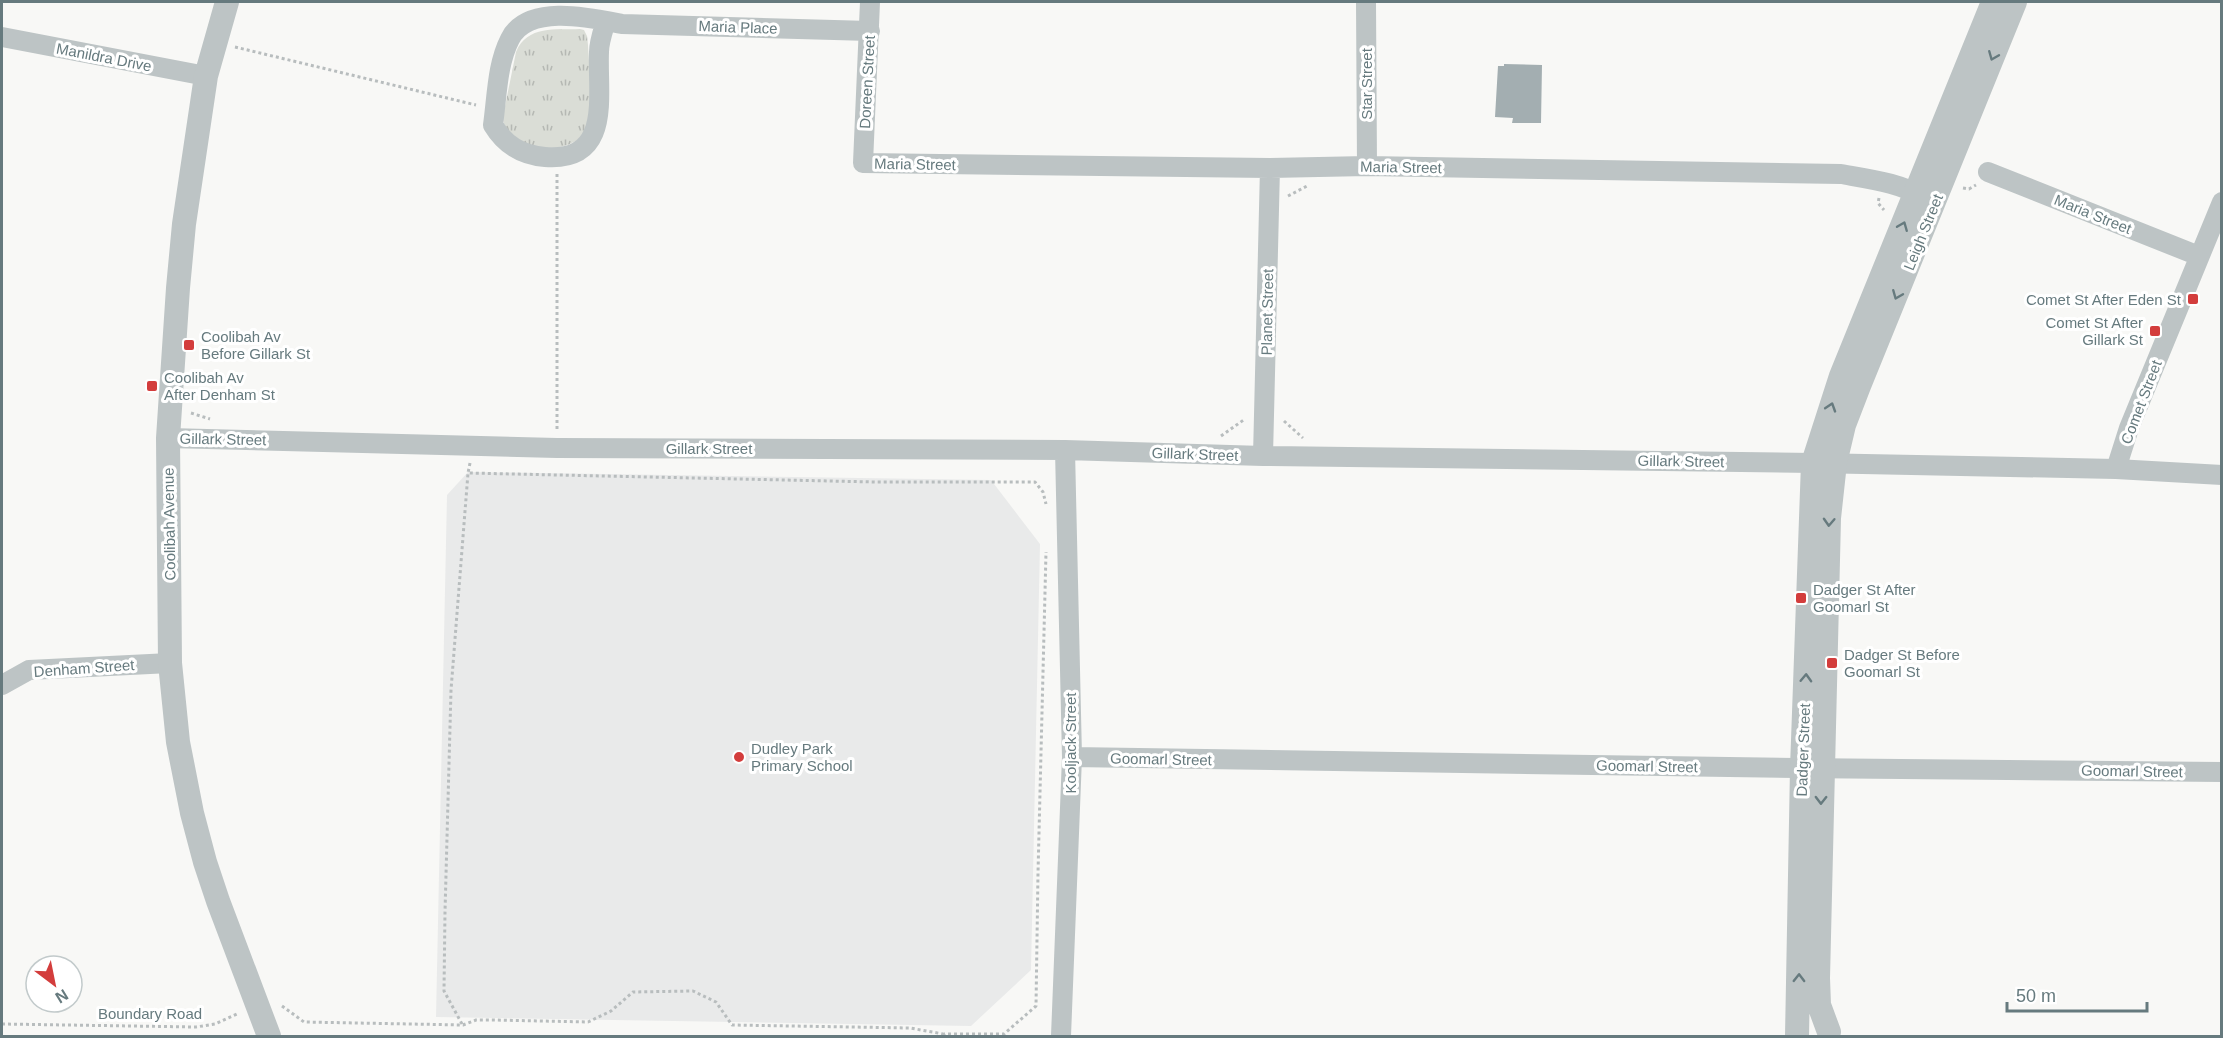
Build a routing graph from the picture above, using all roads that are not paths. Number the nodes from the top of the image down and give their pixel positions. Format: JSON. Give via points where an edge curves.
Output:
{"nodes":[{"id":1,"x":227,"y":2,"type":"edge"},
{"id":2,"x":870,"y":2,"type":"edge"},
{"id":3,"x":1366,"y":2,"type":"edge"},
{"id":4,"x":1993,"y":2,"type":"edge"},
{"id":5,"x":2015,"y":2,"type":"edge"},
{"id":6,"x":606,"y":21,"type":"junction"},
{"id":7,"x":870,"y":31,"type":"junction"},
{"id":8,"x":2,"y":37,"type":"edge"},
{"id":9,"x":206,"y":76,"type":"junction"},
{"id":10,"x":863,"y":163,"type":"joint"},
{"id":11,"x":1367,"y":166,"type":"junction"},
{"id":12,"x":1270,"y":168,"type":"junction"},
{"id":13,"x":1988,"y":172,"type":"dead end"},
{"id":14,"x":1925,"y":198,"type":"junction"},
{"id":15,"x":2222,"y":202,"type":"edge"},
{"id":16,"x":2199,"y":256,"type":"junction"},
{"id":17,"x":168,"y":438,"type":"junction"},
{"id":18,"x":1065,"y":450,"type":"junction"},
{"id":19,"x":1263,"y":456,"type":"junction"},
{"id":20,"x":1824,"y":463,"type":"junction"},
{"id":21,"x":2116,"y":469,"type":"junction"},
{"id":22,"x":2222,"y":475,"type":"edge"},
{"id":23,"x":170,"y":663,"type":"junction"},
{"id":24,"x":2,"y":685,"type":"edge"},
{"id":25,"x":1072,"y":757,"type":"junction"},
{"id":26,"x":1812,"y":768,"type":"junction"},
{"id":27,"x":2222,"y":771,"type":"edge"},
{"id":28,"x":1825,"y":1035,"type":"edge"},
{"id":29,"x":269,"y":1036,"type":"edge"},
{"id":30,"x":1061,"y":1036,"type":"edge"},
{"id":31,"x":1797,"y":1036,"type":"edge"}],
"edges":[{"from":1,"to":9,"type":"street","name":"Coolibah Avenue"},
{"from":2,"to":7,"type":"street","name":"Doreen Street"},
{"from":3,"to":11,"type":"street","name":"Star Street"},
{"from":4,"to":14,"type":"street","name":"Leigh Street"},
{"from":5,"to":14,"type":"street","name":"Leigh Street","one_way":true},
{"from":6,"to":6,"type":"street","name":"Maria Place","via":[[598,50],[600,103],[596,130],[584,146],[557,158],[531,156],[507,144],[493,125],[499,74],[511,37],[520,27],[541,17]]},
{"from":6,"to":7,"type":"street","name":"Maria Place"},
{"from":7,"to":10,"type":"street","name":"Doreen Street"},
{"from":8,"to":9,"type":"street","name":"Manildra Drive"},
{"from":9,"to":17,"type":"street","name":"Coolibah Avenue","via":[[184,224]]},
{"from":10,"to":12,"type":"street","name":"Maria Street"},
{"from":11,"to":12,"type":"street","name":"Maria Street"},
{"from":11,"to":14,"type":"street","name":"Maria Street","via":[[1841,174]]},
{"from":12,"to":19,"type":"street","name":"Planet Street"},
{"from":13,"to":16,"type":"street","name":"Maria Street"},
{"from":14,"to":20,"type":"street","name":"Leigh Street","via":[[1845,425]]},
{"from":15,"to":16,"type":"street","name":"Comet Street"},
{"from":16,"to":21,"type":"street","name":"Comet Street"},
{"from":17,"to":18,"type":"street","name":"Gillark Street","via":[[472,446],[557,439]]},
{"from":17,"to":23,"type":"street","name":"Coolibah Avenue"},
{"from":18,"to":19,"type":"street","name":"Gillark Street"},
{"from":18,"to":25,"type":"street","name":"Kooljack Street"},
{"from":19,"to":20,"type":"street","name":"Gillark Street"},
{"from":20,"to":21,"type":"street","name":"Gillark Street"},
{"from":20,"to":26,"type":"street","name":"Dadger Street","via":[[1829,518]]},
{"from":21,"to":22,"type":"street","name":"Gillark Street"},
{"from":23,"to":24,"type":"street","name":"Denham Street","via":[[29,670]]},
{"from":23,"to":29,"type":"street","name":"Coolibah Avenue","via":[[178,742],[205,862]]},
{"from":25,"to":26,"type":"street","name":"Goomarl Street"},
{"from":25,"to":30,"type":"street","name":"Kooljack Street"},
{"from":26,"to":27,"type":"street","name":"Goomarl Street"},
{"from":26,"to":28,"type":"street","name":"Dadger Street","one_way":true,"via":[[1819,1005]]},
{"from":31,"to":26,"type":"street","name":"Dadger Street","one_way":true}]}
